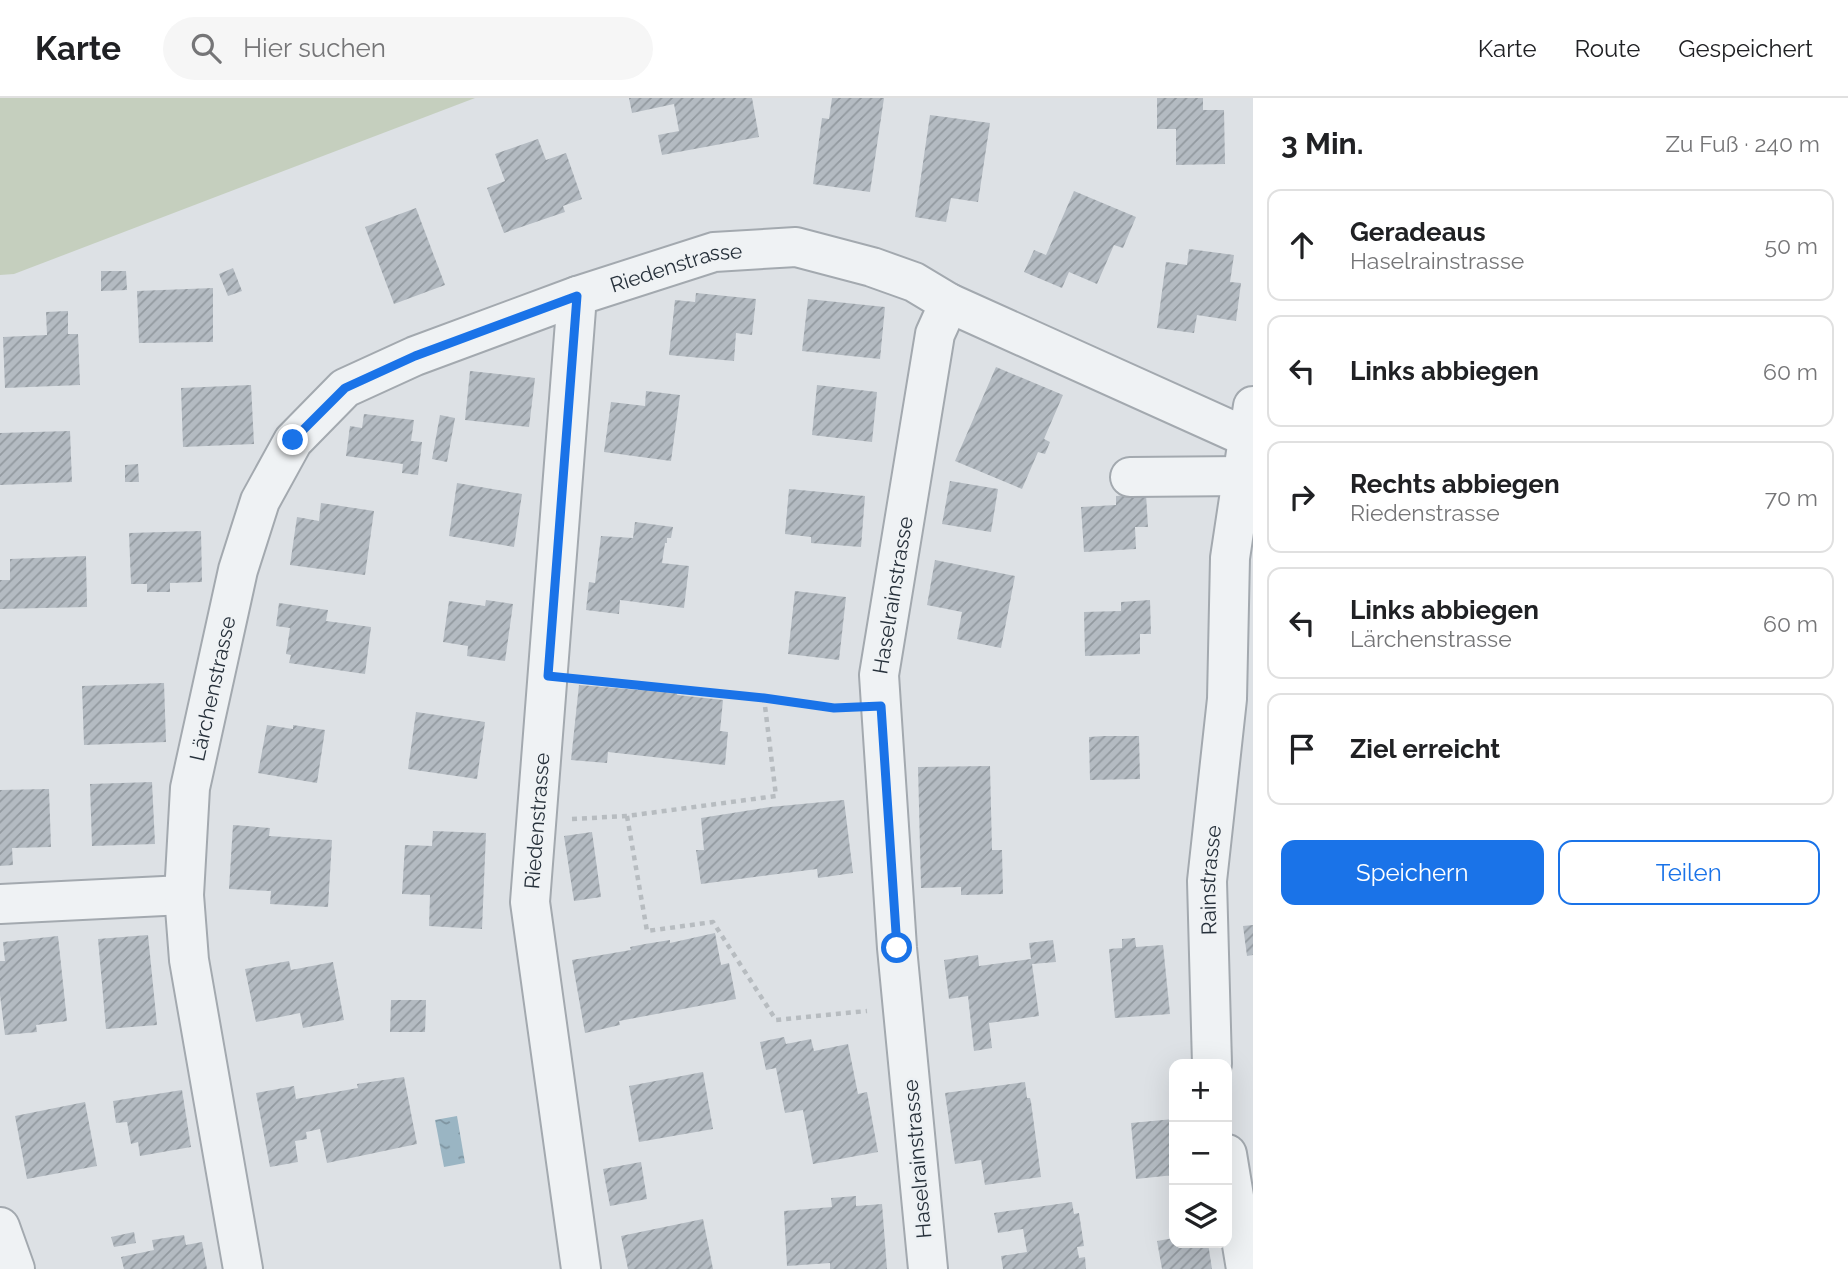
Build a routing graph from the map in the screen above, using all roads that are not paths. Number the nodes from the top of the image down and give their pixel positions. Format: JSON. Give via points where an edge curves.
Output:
{"nodes":[{"id":1,"x":577,"y":296,"type":"junction"},
{"id":2,"x":949,"y":303,"type":"junction"},
{"id":3,"x":1252,"y":428,"type":"edge"},
{"id":4,"x":1243,"y":476,"type":"junction"},
{"id":5,"x":1130,"y":477,"type":"dead end"},
{"id":6,"x":1253,"y":642,"type":"edge"},
{"id":7,"x":1227,"y":699,"type":"junction"},
{"id":8,"x":184,"y":895,"type":"junction"},
{"id":9,"x":0,"y":904,"type":"edge"},
{"id":10,"x":1212,"y":1059,"type":"edge"},
{"id":11,"x":1232,"y":1184,"type":"edge"},
{"id":12,"x":0,"y":1227,"type":"edge"},
{"id":13,"x":15,"y":1269,"type":"edge"},
{"id":14,"x":243,"y":1269,"type":"edge"},
{"id":15,"x":581,"y":1269,"type":"edge"},
{"id":16,"x":928,"y":1269,"type":"edge"},
{"id":17,"x":1246,"y":1269,"type":"edge"}],
"edges":[{"from":1,"to":2,"type":"street","name":"Riedenstrasse","via":[[714,252],[796,247],[914,282]]},
{"from":1,"to":8,"type":"street","name":"Lärchenstrasse","via":[[415,356],[345,388],[293,440],[260,501],[238,570],[190,788]]},
{"from":1,"to":15,"type":"street","name":"Riedenstrasse","via":[[530,902]]},
{"from":2,"to":3,"type":"street","name":"Riedenstrasse"},
{"from":2,"to":16,"type":"street","name":"Haselrainstrasse","via":[[935,334],[879,675]]},
{"from":3,"to":4,"type":"street","name":"Rainstrasse"},
{"from":4,"to":5,"type":"street"},
{"from":4,"to":7,"type":"street","name":"Rainstrasse","via":[[1230,558]]},
{"from":6,"to":7,"type":"street","name":"Rainstrasse"},
{"from":7,"to":10,"type":"street","name":"Rainstrasse","via":[[1207,881]]},
{"from":8,"to":9,"type":"street"},
{"from":8,"to":14,"type":"street","name":"Lärchenstrasse","via":[[189,960]]},
{"from":11,"to":17,"type":"street"},
{"from":12,"to":13,"type":"street"}]}
